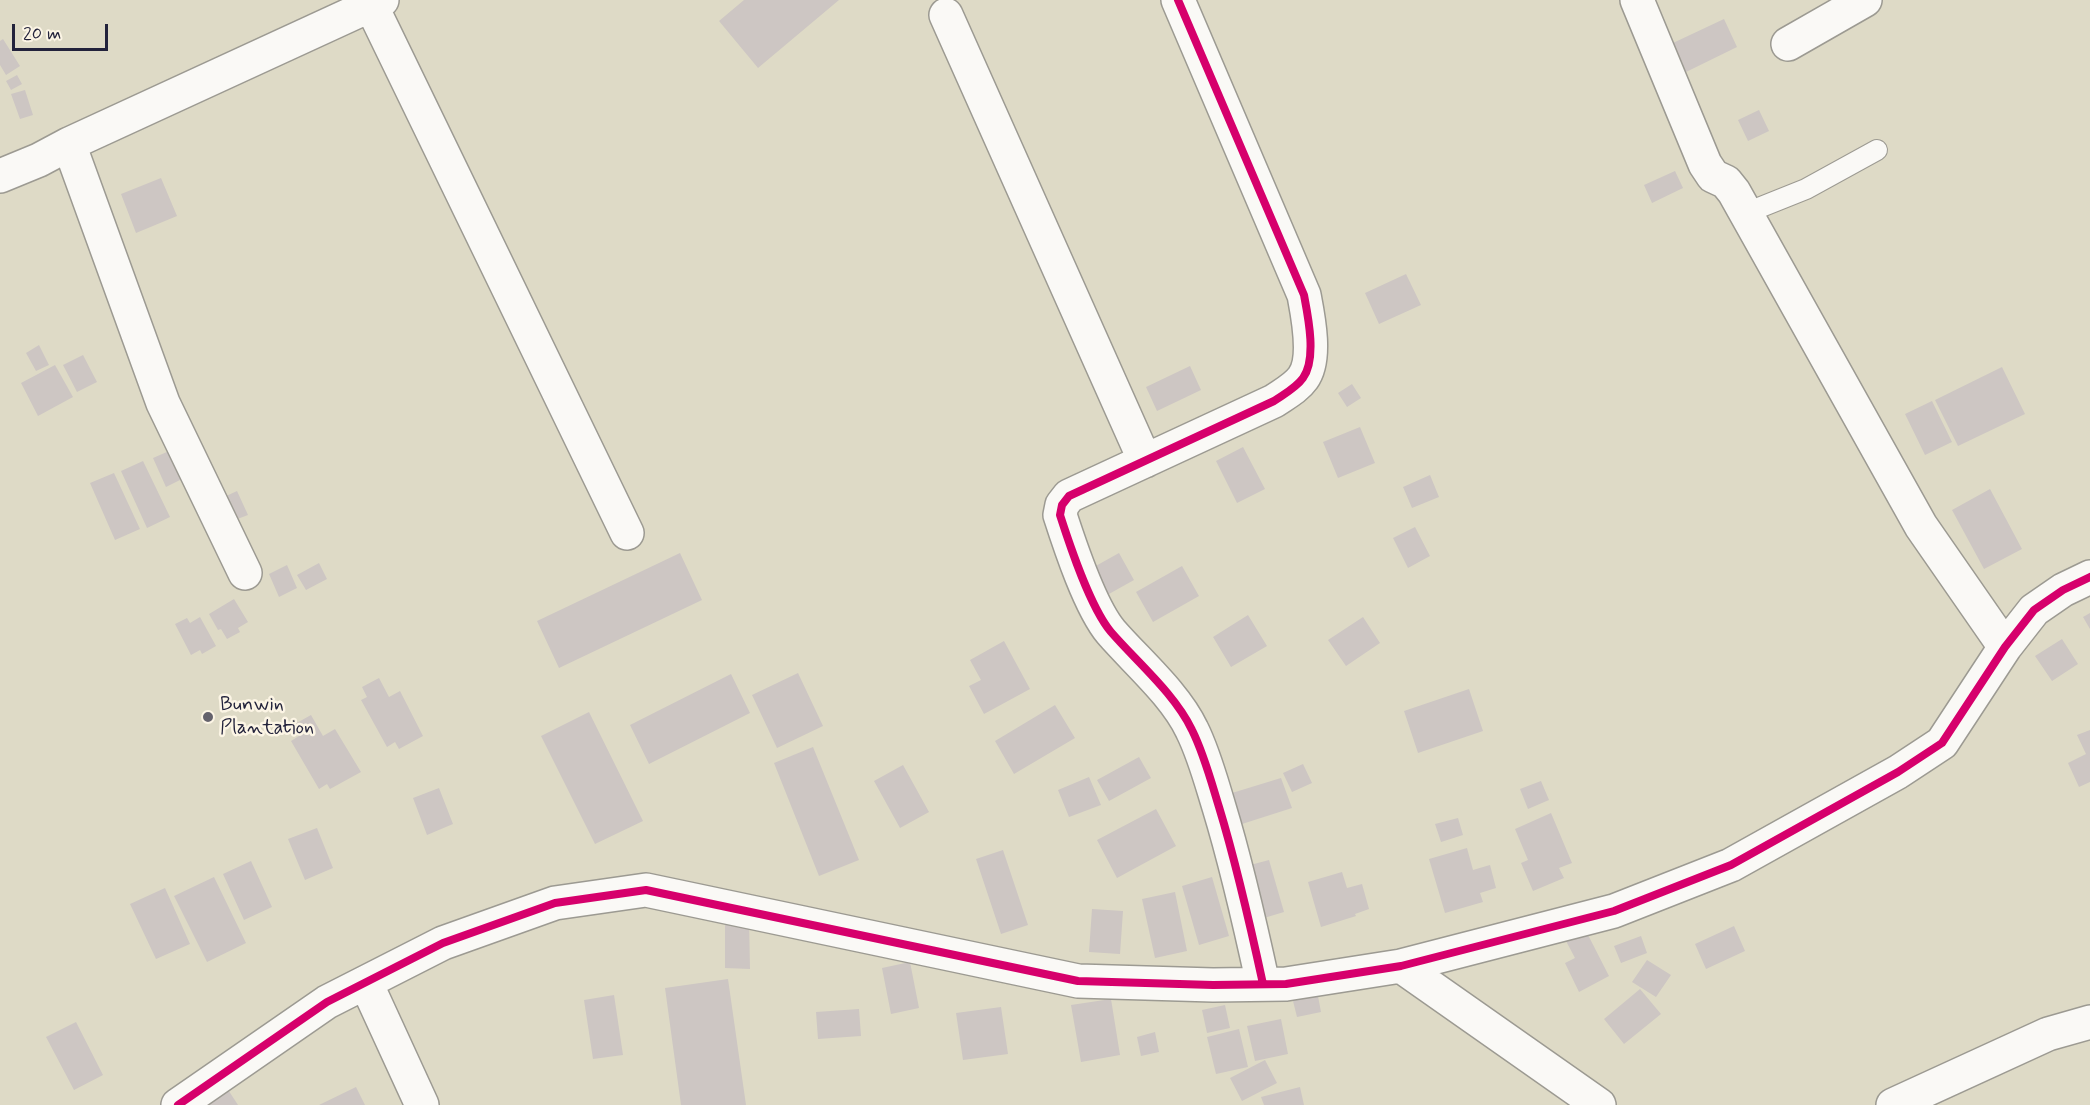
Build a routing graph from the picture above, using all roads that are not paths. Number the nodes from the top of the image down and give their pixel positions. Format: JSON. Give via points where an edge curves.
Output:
{"nodes":[{"id":1,"x":1178,"y":0,"type":"edge"},
{"id":2,"x":1637,"y":0,"type":"edge"},
{"id":3,"x":1865,"y":0,"type":"edge"},
{"id":4,"x":376,"y":2,"type":"edge"},
{"id":5,"x":946,"y":15,"type":"dead end"},
{"id":6,"x":1788,"y":44,"type":"dead end"},
{"id":7,"x":69,"y":144,"type":"junction"},
{"id":8,"x":1877,"y":150,"type":"dead end"},
{"id":9,"x":0,"y":176,"type":"edge"},
{"id":10,"x":1746,"y":213,"type":"junction"},
{"id":11,"x":1145,"y":461,"type":"junction"},
{"id":12,"x":627,"y":533,"type":"dead end"},
{"id":13,"x":245,"y":573,"type":"dead end"},
{"id":14,"x":2090,"y":577,"type":"edge"},
{"id":15,"x":2005,"y":647,"type":"junction"},
{"id":16,"x":1401,"y":966,"type":"junction"},
{"id":17,"x":366,"y":983,"type":"junction"},
{"id":18,"x":1263,"y":984,"type":"junction"},
{"id":19,"x":2090,"y":1022,"type":"edge"},
{"id":20,"x":178,"y":1105,"type":"edge"},
{"id":21,"x":422,"y":1105,"type":"edge"},
{"id":22,"x":1599,"y":1105,"type":"edge"},
{"id":23,"x":1893,"y":1105,"type":"edge"}],
"edges":[{"from":1,"to":11,"type":"street","via":[[1304,295],[1310,325],[1310,363],[1305,377],[1274,401]]},
{"from":2,"to":10,"type":"street","via":[[1705,164],[1713,176],[1734,192]]},
{"from":3,"to":6,"type":"street"},
{"from":4,"to":7,"type":"street"},
{"from":4,"to":12,"type":"street"},
{"from":5,"to":11,"type":"street"},
{"from":7,"to":9,"type":"street"},
{"from":7,"to":13,"type":"street","via":[[163,403]]},
{"from":8,"to":10,"type":"lane","via":[[1806,189]]},
{"from":10,"to":15,"type":"street","via":[[1921,526]]},
{"from":11,"to":18,"type":"street","via":[[1069,496],[1060,515],[1081,574],[1109,630],[1164,689],[1191,728],[1227,836]]},
{"from":14,"to":15,"type":"street","via":[[2034,610]]},
{"from":15,"to":16,"type":"street","via":[[1941,743],[1898,772],[1731,865],[1614,911]]},
{"from":16,"to":18,"type":"street"},
{"from":16,"to":22,"type":"street"},
{"from":17,"to":18,"type":"street","via":[[443,943],[555,903],[646,890],[1078,981]]},
{"from":17,"to":20,"type":"street","via":[[327,1002]]},
{"from":17,"to":21,"type":"street"},
{"from":19,"to":23,"type":"street","via":[[2048,1034]]}]}
